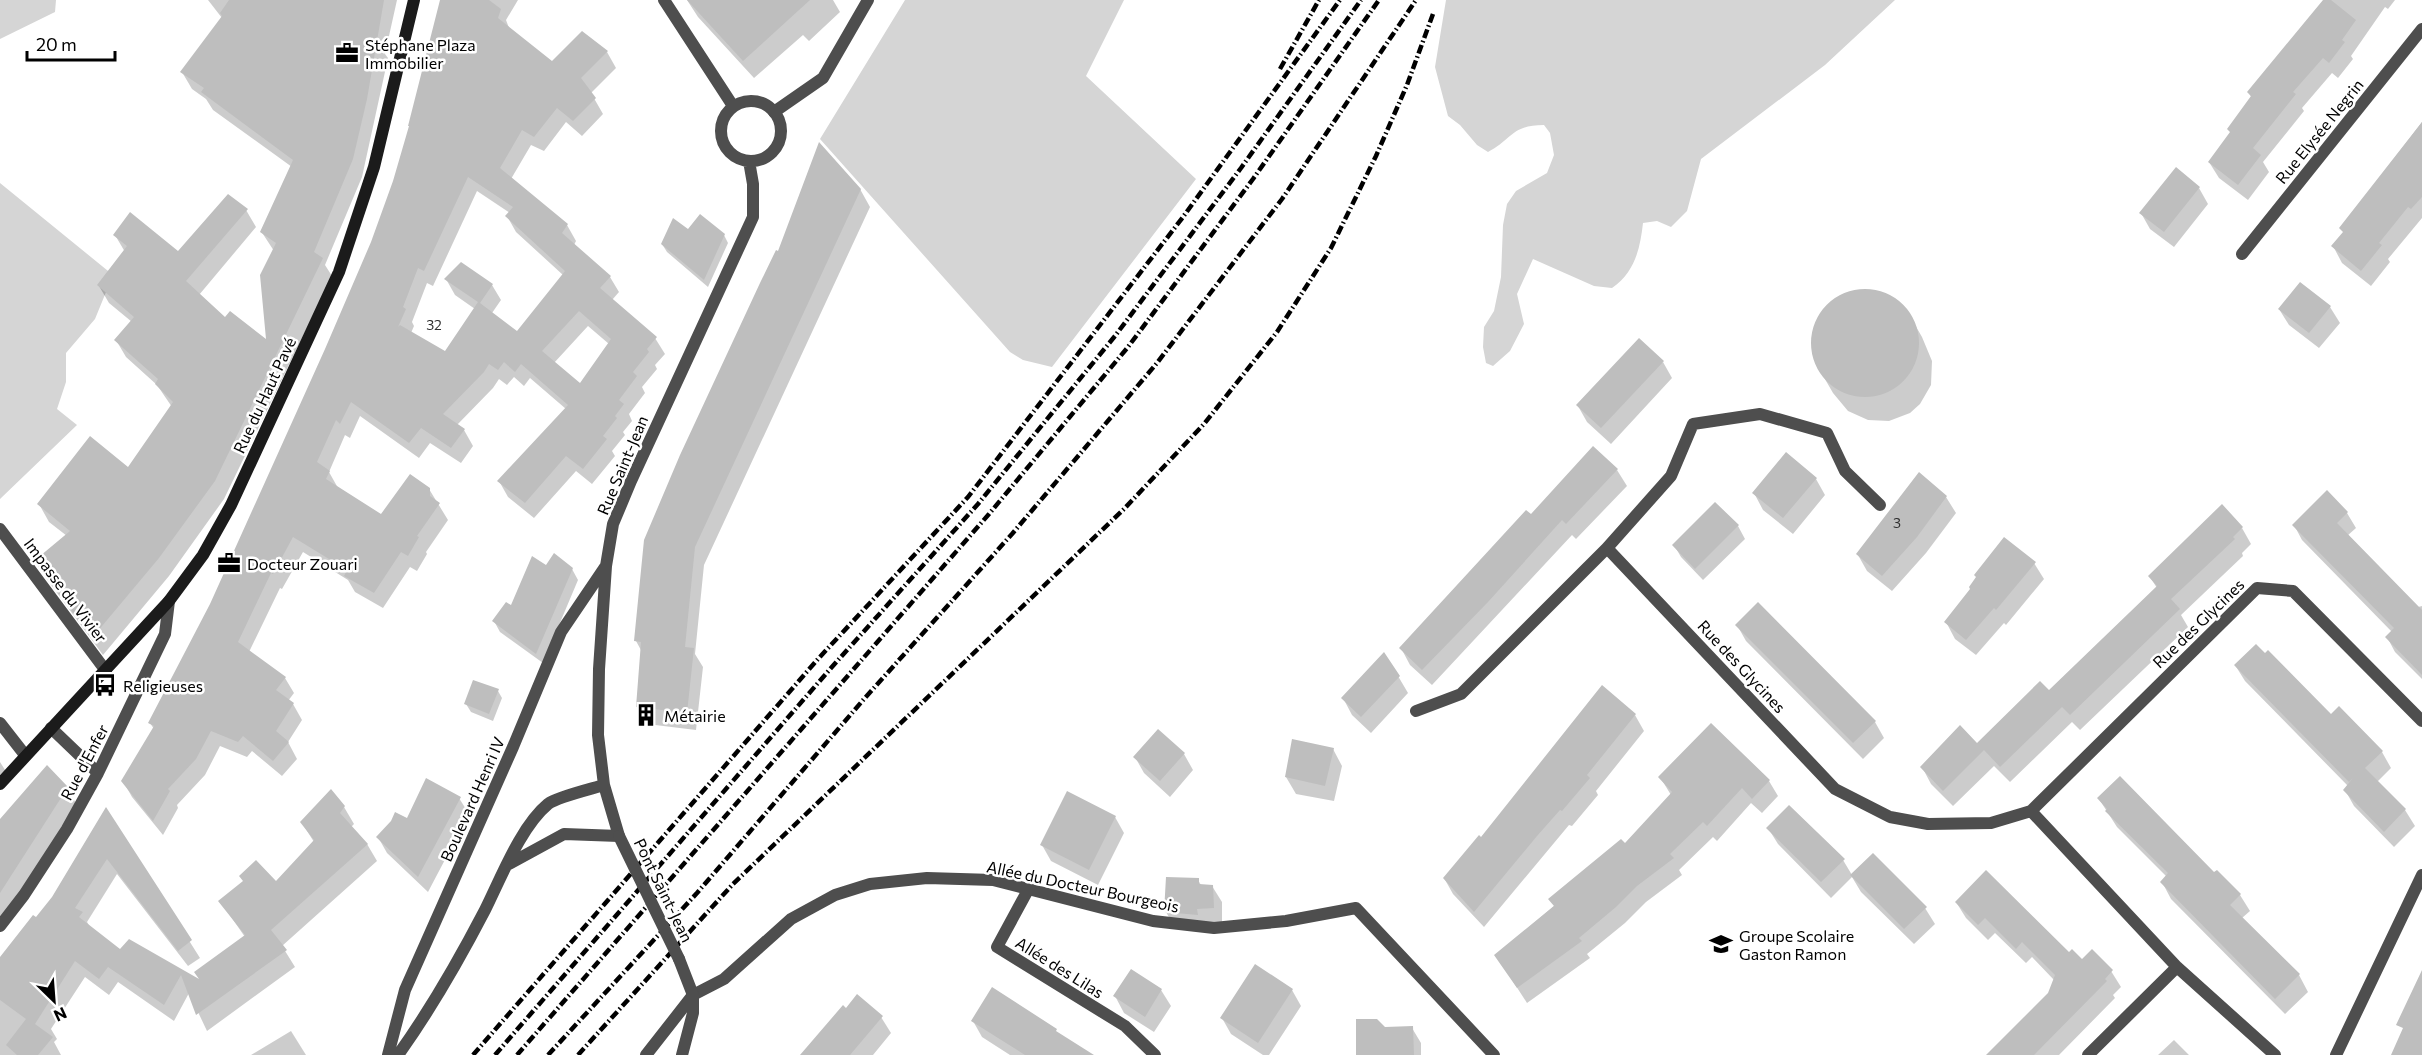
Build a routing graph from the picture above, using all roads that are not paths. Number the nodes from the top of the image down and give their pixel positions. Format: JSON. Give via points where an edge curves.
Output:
{"nodes":[{"id":1,"x":414,"y":0,"type":"edge"},
{"id":2,"x":664,"y":0,"type":"edge"},
{"id":3,"x":868,"y":0,"type":"edge"},
{"id":4,"x":2422,"y":29,"type":"edge"},
{"id":5,"x":733,"y":106,"type":"junction"},
{"id":6,"x":774,"y":112,"type":"junction"},
{"id":7,"x":749,"y":161,"type":"junction"},
{"id":8,"x":2242,"y":254,"type":"dead end"},
{"id":9,"x":1880,"y":505,"type":"dead end"},
{"id":10,"x":0,"y":529,"type":"edge"},
{"id":11,"x":1607,"y":548,"type":"junction"},
{"id":12,"x":606,"y":566,"type":"junction"},
{"id":13,"x":170,"y":601,"type":"junction"},
{"id":14,"x":106,"y":671,"type":"junction"},
{"id":15,"x":1416,"y":711,"type":"dead end"},
{"id":16,"x":2422,"y":721,"type":"edge"},
{"id":17,"x":0,"y":723,"type":"edge"},
{"id":18,"x":51,"y":728,"type":"junction"},
{"id":19,"x":25,"y":755,"type":"junction"},
{"id":20,"x":98,"y":773,"type":"junction"},
{"id":21,"x":0,"y":784,"type":"edge"},
{"id":22,"x":604,"y":785,"type":"junction"},
{"id":23,"x":2031,"y":811,"type":"junction"},
{"id":24,"x":619,"y":836,"type":"junction"},
{"id":25,"x":509,"y":864,"type":"junction"},
{"id":26,"x":2422,"y":875,"type":"edge"},
{"id":27,"x":1028,"y":890,"type":"junction"},
{"id":28,"x":0,"y":926,"type":"edge"},
{"id":29,"x":2177,"y":967,"type":"junction"},
{"id":30,"x":693,"y":995,"type":"junction"},
{"id":31,"x":388,"y":1055,"type":"edge"},
{"id":32,"x":398,"y":1055,"type":"edge"},
{"id":33,"x":646,"y":1055,"type":"edge"},
{"id":34,"x":682,"y":1055,"type":"edge"},
{"id":35,"x":1155,"y":1055,"type":"edge"},
{"id":36,"x":1494,"y":1055,"type":"edge"},
{"id":37,"x":2088,"y":1055,"type":"edge"},
{"id":38,"x":2275,"y":1055,"type":"edge"},
{"id":39,"x":2336,"y":1055,"type":"edge"}],
"edges":[{"from":1,"to":13,"type":"main road","name":"Rue du Haut Pavé","via":[[374,167],[339,272],[231,505],[203,555]]},
{"from":2,"to":5,"type":"street"},
{"from":3,"to":6,"type":"street","via":[[823,78]]},
{"from":4,"to":8,"type":"street","name":"Rue Elysée Negrin"},
{"from":5,"to":6,"type":"street","via":[[753,101]]},
{"from":5,"to":7,"type":"street","via":[[723,118],[722,140],[735,158]]},
{"from":6,"to":7,"type":"street","via":[[780,122],[777,147],[769,156]]},
{"from":7,"to":12,"type":"street","name":"Rue Saint-Jean","via":[[753,217],[631,481],[613,525]]},
{"from":9,"to":11,"type":"street","via":[[1845,471],[1827,433],[1760,414],[1693,424],[1671,476]]},
{"from":10,"to":14,"type":"street","name":"Impasse du Vivier"},
{"from":11,"to":15,"type":"street","via":[[1461,694]]},
{"from":11,"to":23,"type":"street","name":"Rue des Glycines","via":[[1835,789],[1890,817],[1928,824],[1991,823]]},
{"from":12,"to":22,"type":"street","name":"Rue Saint-Jean","via":[[598,735]]},
{"from":12,"to":31,"type":"street","name":"Boulevard Henri IV","via":[[561,632],[405,990]]},
{"from":13,"to":14,"type":"main road","name":"Rue du Haut Pavé"},
{"from":13,"to":20,"type":"street","name":"Rue d'Enfer","via":[[165,634]]},
{"from":14,"to":18,"type":"main road","name":"Rue du Haut Pavé"},
{"from":16,"to":23,"type":"street","name":"Rue des Glycines","via":[[2293,591],[2257,588]]},
{"from":17,"to":19,"type":"street"},
{"from":18,"to":19,"type":"main road","name":"Rue du Haut Pavé"},
{"from":18,"to":20,"type":"street"},
{"from":19,"to":21,"type":"main road","name":"Rue du Haut Pavé"},
{"from":20,"to":28,"type":"street","name":"Rue d'Enfer","via":[[67,829]]},
{"from":22,"to":24,"type":"street","name":"Rue Saint-Jean"},
{"from":22,"to":25,"type":"street","via":[[549,803],[523,832]]},
{"from":23,"to":29,"type":"street"},
{"from":24,"to":25,"type":"street","via":[[564,834]]},
{"from":24,"to":30,"type":"street","name":"Pont Saint-Jean","bridge":true},
{"from":25,"to":32,"type":"street","via":[[456,966]]},
{"from":26,"to":39,"type":"street"},
{"from":27,"to":30,"type":"street","name":"Allée du Docteur Bourgeois","via":[[993,880],[927,878],[870,884],[844,892],[791,919],[724,979]]},
{"from":27,"to":35,"type":"street","name":"Allée des Lilas","via":[[997,947],[1125,1026]]},
{"from":27,"to":36,"type":"street","name":"Allée du Docteur Bourgeois","via":[[1153,921],[1214,928],[1286,921],[1356,908]]},
{"from":29,"to":37,"type":"street"},
{"from":29,"to":38,"type":"street"},
{"from":30,"to":33,"type":"street"},
{"from":30,"to":34,"type":"street","via":[[693,1013]]}]}
